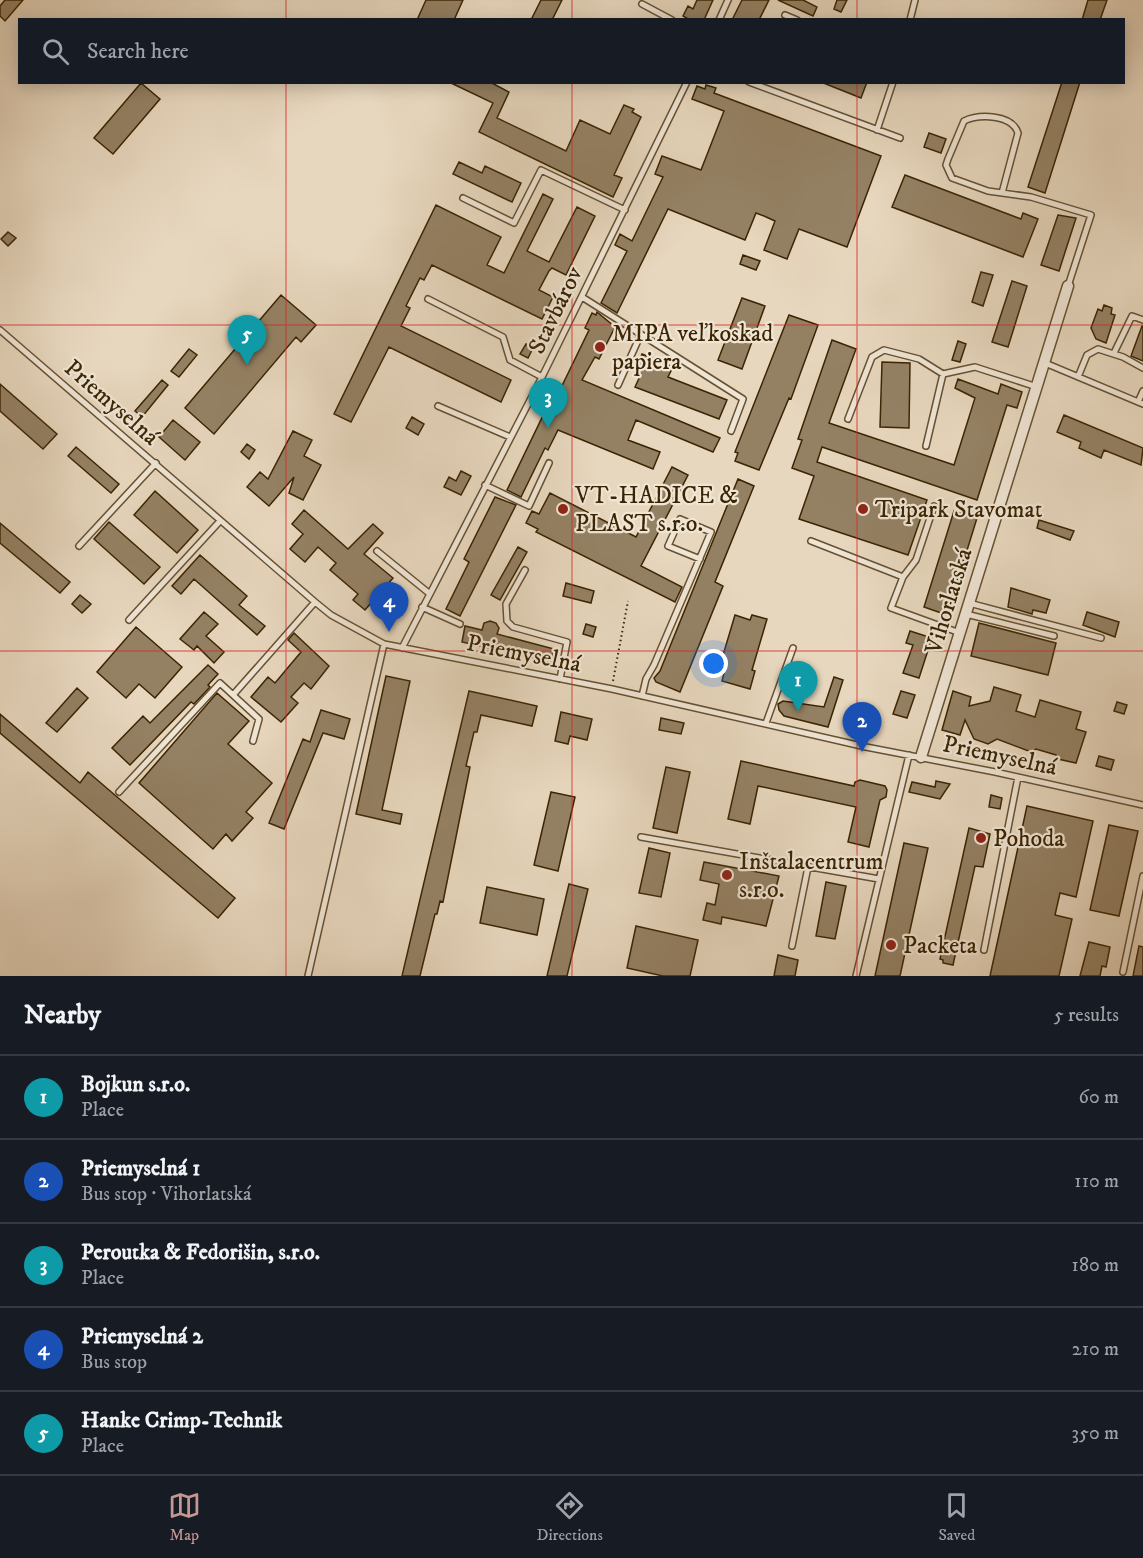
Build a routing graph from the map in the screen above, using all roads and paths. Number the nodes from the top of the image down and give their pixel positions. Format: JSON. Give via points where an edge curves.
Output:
{"nodes":[{"id":1,"x":728,"y":0,"type":"edge"},
{"id":2,"x":915,"y":0,"type":"edge"},
{"id":3,"x":642,"y":4,"type":"dead end"},
{"id":4,"x":785,"y":15,"type":"dead end"},
{"id":5,"x":668,"y":18,"type":"edge"},
{"id":6,"x":719,"y":18,"type":"edge"},
{"id":7,"x":792,"y":18,"type":"edge"},
{"id":8,"x":910,"y":18,"type":"edge"},
{"id":9,"x":686,"y":84,"type":"edge"},
{"id":10,"x":754,"y":84,"type":"edge"},
{"id":11,"x":892,"y":84,"type":"edge"},
{"id":12,"x":877,"y":130,"type":"junction"},
{"id":13,"x":900,"y":138,"type":"dead end"},
{"id":14,"x":1002,"y":193,"type":"junction"},
{"id":15,"x":463,"y":198,"type":"dead end"},
{"id":16,"x":625,"y":210,"type":"junction"},
{"id":17,"x":1068,"y":286,"type":"joint"},
{"id":18,"x":582,"y":297,"type":"junction"},
{"id":19,"x":428,"y":299,"type":"dead end"},
{"id":20,"x":1143,"y":320,"type":"edge"},
{"id":21,"x":0,"y":330,"type":"edge"},
{"id":22,"x":640,"y":336,"type":"junction"},
{"id":23,"x":1114,"y":354,"type":"junction"},
{"id":24,"x":1044,"y":363,"type":"junction"},
{"id":25,"x":1143,"y":368,"type":"edge"},
{"id":26,"x":943,"y":374,"type":"junction"},
{"id":27,"x":542,"y":377,"type":"junction"},
{"id":28,"x":1078,"y":377,"type":"junction"},
{"id":29,"x":618,"y":385,"type":"dead end"},
{"id":30,"x":1036,"y":387,"type":"junction"},
{"id":31,"x":1143,"y":391,"type":"edge"},
{"id":32,"x":1141,"y":403,"type":"edge"},
{"id":33,"x":438,"y":406,"type":"dead end"},
{"id":34,"x":848,"y":419,"type":"dead end"},
{"id":35,"x":731,"y":431,"type":"dead end"},
{"id":36,"x":510,"y":436,"type":"junction"},
{"id":37,"x":926,"y":446,"type":"dead end"},
{"id":38,"x":156,"y":463,"type":"junction"},
{"id":39,"x":549,"y":463,"type":"dead end"},
{"id":40,"x":485,"y":485,"type":"junction"},
{"id":41,"x":934,"y":506,"type":"dead end"},
{"id":42,"x":220,"y":521,"type":"junction"},
{"id":43,"x":811,"y":541,"type":"dead end"},
{"id":44,"x":79,"y":546,"type":"dead end"},
{"id":45,"x":377,"y":551,"type":"dead end"},
{"id":46,"x":700,"y":559,"type":"junction"},
{"id":47,"x":525,"y":570,"type":"dead end"},
{"id":48,"x":903,"y":577,"type":"junction"},
{"id":49,"x":430,"y":594,"type":"junction"},
{"id":50,"x":628,"y":601,"type":"dead end"},
{"id":51,"x":315,"y":602,"type":"junction"},
{"id":52,"x":422,"y":607,"type":"junction"},
{"id":53,"x":968,"y":608,"type":"junction"},
{"id":54,"x":129,"y":620,"type":"dead end"},
{"id":55,"x":460,"y":624,"type":"dead end"},
{"id":56,"x":960,"y":633,"type":"junction"},
{"id":57,"x":1053,"y":636,"type":"dead end"},
{"id":58,"x":1101,"y":638,"type":"dead end"},
{"id":59,"x":384,"y":644,"type":"junction"},
{"id":60,"x":402,"y":648,"type":"junction"},
{"id":61,"x":793,"y":648,"type":"dead end"},
{"id":62,"x":560,"y":679,"type":"junction"},
{"id":63,"x":612,"y":689,"type":"junction"},
{"id":64,"x":233,"y":695,"type":"junction"},
{"id":65,"x":642,"y":696,"type":"junction"},
{"id":66,"x":766,"y":723,"type":"junction"},
{"id":67,"x":253,"y":741,"type":"dead end"},
{"id":68,"x":909,"y":755,"type":"junction"},
{"id":69,"x":921,"y":757,"type":"junction"},
{"id":70,"x":1018,"y":777,"type":"junction"},
{"id":71,"x":119,"y":792,"type":"dead end"},
{"id":72,"x":1143,"y":805,"type":"edge"},
{"id":73,"x":641,"y":837,"type":"dead end"},
{"id":74,"x":808,"y":867,"type":"junction"},
{"id":75,"x":1143,"y":876,"type":"edge"},
{"id":76,"x":879,"y":879,"type":"junction"},
{"id":77,"x":792,"y":946,"type":"dead end"},
{"id":78,"x":984,"y":950,"type":"dead end"},
{"id":79,"x":1123,"y":972,"type":"dead end"},
{"id":80,"x":308,"y":976,"type":"edge"},
{"id":81,"x":856,"y":976,"type":"edge"}],
"edges":[{"from":1,"to":6,"type":"lane"},
{"from":2,"to":8,"type":"lane"},
{"from":3,"to":5,"type":"lane"},
{"from":4,"to":7,"type":"lane"},
{"from":9,"to":16,"type":"lane","name":"Stavbárov"},
{"from":10,"to":12,"type":"lane"},
{"from":11,"to":12,"type":"lane"},
{"from":12,"to":13,"type":"lane"},
{"from":14,"to":14,"type":"lane","via":[[952,178],[948,171],[948,159],[964,121],[974,116],[1009,120],[1016,127],[1018,133]]},
{"from":14,"to":17,"type":"lane","via":[[1031,197],[1091,215]]},
{"from":15,"to":16,"type":"lane","via":[[514,223],[541,170]]},
{"from":16,"to":18,"type":"lane","name":"Stavbárov"},
{"from":17,"to":24,"type":"street","name":"Vihorlatská"},
{"from":18,"to":22,"type":"lane"},
{"from":18,"to":27,"type":"lane","name":"Stavbárov"},
{"from":19,"to":27,"type":"lane","via":[[503,337],[510,360]]},
{"from":20,"to":23,"type":"lane","via":[[1132,316]]},
{"from":21,"to":38,"type":"lane","name":"Priemyselná"},
{"from":22,"to":29,"type":"lane"},
{"from":22,"to":35,"type":"lane","via":[[743,399]]},
{"from":23,"to":25,"type":"lane"},
{"from":23,"to":28,"type":"lane","via":[[1092,351]]},
{"from":24,"to":28,"type":"lane"},
{"from":24,"to":30,"type":"street","name":"Vihorlatská"},
{"from":26,"to":30,"type":"lane","via":[[975,368]]},
{"from":26,"to":34,"type":"lane","via":[[920,358],[878,352],[872,357]]},
{"from":26,"to":37,"type":"lane"},
{"from":27,"to":36,"type":"lane","name":"Stavbárov"},
{"from":28,"to":32,"type":"lane"},
{"from":30,"to":53,"type":"street","name":"Vihorlatská"},
{"from":31,"to":32,"type":"lane"},
{"from":33,"to":36,"type":"lane"},
{"from":36,"to":40,"type":"lane","name":"Stavbárov"},
{"from":38,"to":42,"type":"lane","name":"Priemyselná"},
{"from":38,"to":44,"type":"lane"},
{"from":39,"to":40,"type":"lane","via":[[529,506]]},
{"from":40,"to":49,"type":"lane","name":"Stavbárov"},
{"from":41,"to":48,"type":"lane","via":[[916,560]]},
{"from":42,"to":51,"type":"lane","name":"Priemyselná"},
{"from":42,"to":54,"type":"lane"},
{"from":43,"to":48,"type":"lane"},
{"from":45,"to":49,"type":"lane"},
{"from":46,"to":46,"type":"lane","via":[[668,546],[680,519],[711,532]]},
{"from":46,"to":65,"type":"lane"},
{"from":47,"to":62,"type":"lane","via":[[506,604],[507,621],[513,627],[567,642]]},
{"from":48,"to":56,"type":"lane","via":[[891,608]]},
{"from":49,"to":52,"type":"lane","name":"Stavbárov"},
{"from":50,"to":63,"type":"path"},
{"from":51,"to":59,"type":"lane","name":"Priemyselná"},
{"from":51,"to":64,"type":"lane"},
{"from":52,"to":55,"type":"lane"},
{"from":52,"to":60,"type":"lane","name":"Stavbárov"},
{"from":53,"to":56,"type":"street","name":"Vihorlatská"},
{"from":53,"to":57,"type":"lane"},
{"from":53,"to":58,"type":"lane"},
{"from":56,"to":69,"type":"street","name":"Vihorlatská"},
{"from":59,"to":60,"type":"lane","name":"Priemyselná"},
{"from":59,"to":80,"type":"lane"},
{"from":60,"to":62,"type":"lane","name":"Priemyselná"},
{"from":61,"to":66,"type":"lane"},
{"from":62,"to":63,"type":"lane","name":"Priemyselná"},
{"from":63,"to":65,"type":"lane","name":"Priemyselná"},
{"from":64,"to":67,"type":"lane","via":[[259,719]]},
{"from":64,"to":71,"type":"lane","via":[[220,683]]},
{"from":65,"to":66,"type":"lane","name":"Priemyselná"},
{"from":66,"to":68,"type":"lane","name":"Priemyselná"},
{"from":68,"to":69,"type":"lane","name":"Priemyselná"},
{"from":68,"to":76,"type":"lane"},
{"from":69,"to":70,"type":"lane","name":"Priemyselná"},
{"from":70,"to":72,"type":"lane","name":"Priemyselná"},
{"from":70,"to":78,"type":"lane"},
{"from":73,"to":74,"type":"lane"},
{"from":74,"to":76,"type":"lane"},
{"from":74,"to":77,"type":"lane"},
{"from":75,"to":79,"type":"lane"},
{"from":76,"to":81,"type":"lane"}]}
